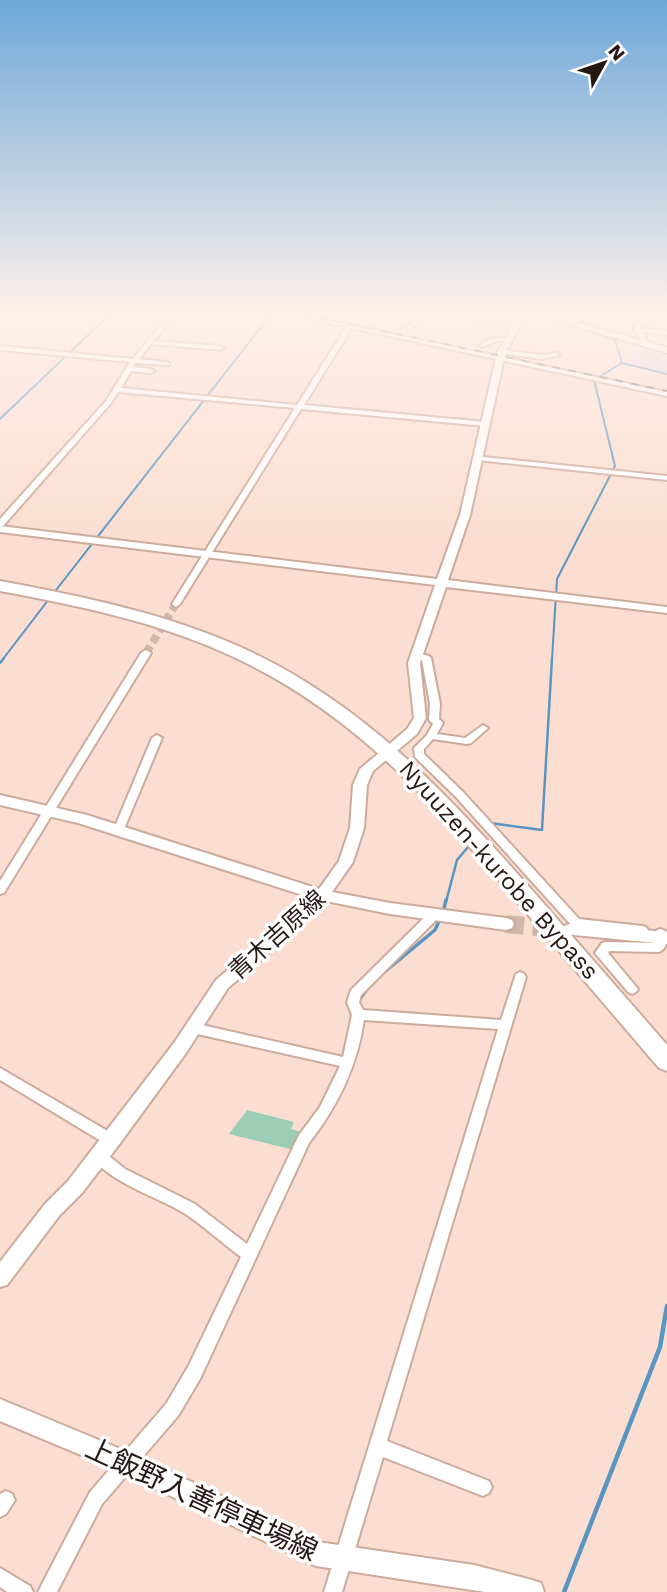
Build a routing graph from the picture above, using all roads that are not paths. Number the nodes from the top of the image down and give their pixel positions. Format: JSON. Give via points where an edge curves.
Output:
{"nodes":[{"id":1,"x":311,"y":388,"type":"edge"},
{"id":2,"x":494,"y":388,"type":"edge"},
{"id":3,"x":646,"y":388,"type":"edge"},
{"id":4,"x":119,"y":390,"type":"joint"},
{"id":5,"x":667,"y":394,"type":"edge"},
{"id":6,"x":299,"y":407,"type":"junction"},
{"id":7,"x":485,"y":424,"type":"junction"},
{"id":8,"x":478,"y":458,"type":"junction"},
{"id":9,"x":667,"y":478,"type":"edge"},
{"id":10,"x":0,"y":526,"type":"edge"},
{"id":11,"x":208,"y":554,"type":"junction"},
{"id":12,"x":443,"y":582,"type":"junction"},
{"id":13,"x":0,"y":586,"type":"edge"},
{"id":14,"x":176,"y":604,"type":"tunnel mouth"},
{"id":15,"x":667,"y":610,"type":"edge"},
{"id":16,"x":146,"y":653,"type":"tunnel mouth"},
{"id":17,"x":417,"y":656,"type":"junction"},
{"id":18,"x":483,"y":728,"type":"dead end"},
{"id":19,"x":431,"y":736,"type":"junction"},
{"id":20,"x":157,"y":738,"type":"dead end"},
{"id":21,"x":391,"y":751,"type":"junction"},
{"id":22,"x":0,"y":800,"type":"edge"},
{"id":23,"x":51,"y":808,"type":"junction"},
{"id":24,"x":118,"y":829,"type":"junction"},
{"id":25,"x":0,"y":890,"type":"edge"},
{"id":26,"x":325,"y":895,"type":"junction"},
{"id":27,"x":435,"y":914,"type":"junction"},
{"id":28,"x":506,"y":924,"type":"tunnel mouth"},
{"id":29,"x":570,"y":930,"type":"tunnel mouth"},
{"id":30,"x":667,"y":938,"type":"edge"},
{"id":31,"x":520,"y":977,"type":"dead end"},
{"id":32,"x":632,"y":989,"type":"dead end"},
{"id":33,"x":358,"y":1015,"type":"junction"},
{"id":34,"x":505,"y":1025,"type":"junction"},
{"id":35,"x":193,"y":1028,"type":"junction"},
{"id":36,"x":667,"y":1061,"type":"edge"},
{"id":37,"x":348,"y":1063,"type":"junction"},
{"id":38,"x":0,"y":1073,"type":"edge"},
{"id":39,"x":111,"y":1140,"type":"junction"},
{"id":40,"x":99,"y":1156,"type":"junction"},
{"id":41,"x":249,"y":1255,"type":"junction"},
{"id":42,"x":0,"y":1278,"type":"edge"},
{"id":43,"x":0,"y":1410,"type":"edge"},
{"id":44,"x":377,"y":1446,"type":"junction"},
{"id":45,"x":127,"y":1463,"type":"junction"},
{"id":46,"x":483,"y":1487,"type":"dead end"},
{"id":47,"x":342,"y":1560,"type":"junction"},
{"id":48,"x":0,"y":1577,"type":"edge"},
{"id":49,"x":24,"y":1592,"type":"edge"},
{"id":50,"x":47,"y":1592,"type":"edge"},
{"id":51,"x":332,"y":1592,"type":"edge"},
{"id":52,"x":532,"y":1592,"type":"edge"}],
"edges":[{"from":1,"to":6,"type":"street"},
{"from":2,"to":7,"type":"main road","name":"青木吉原線"},
{"from":3,"to":5,"type":"street"},
{"from":4,"to":6,"type":"street"},
{"from":4,"to":10,"type":"street"},
{"from":6,"to":7,"type":"street"},
{"from":6,"to":11,"type":"street"},
{"from":7,"to":8,"type":"main road","name":"青木吉原線"},
{"from":8,"to":9,"type":"street"},
{"from":8,"to":12,"type":"main road","name":"青木吉原線"},
{"from":10,"to":11,"type":"main road"},
{"from":11,"to":12,"type":"main road"},
{"from":11,"to":14,"type":"street"},
{"from":12,"to":15,"type":"main road"},
{"from":12,"to":17,"type":"main road","name":"青木吉原線"},
{"from":13,"to":21,"type":"highway","name":"Nyuuzen-kurobe Bypass","via":[[96,603],[204,637],[309,689]]},
{"from":16,"to":23,"type":"street"},
{"from":17,"to":19,"type":"street","via":[[426,658],[436,703],[434,719],[438,723]]},
{"from":17,"to":21,"type":"main road","name":"青木吉原線","via":[[414,678],[420,718]]},
{"from":18,"to":19,"type":"street","via":[[467,741]]},
{"from":19,"to":30,"type":"street","via":[[419,748],[419,755],[576,923],[661,932]]},
{"from":20,"to":24,"type":"street"},
{"from":21,"to":26,"type":"main road","name":"青木吉原線","via":[[367,769],[360,785],[353,846]]},
{"from":21,"to":36,"type":"highway","name":"Nyuuzen-kurobe Bypass","via":[[447,806]]},
{"from":22,"to":23,"type":"main road"},
{"from":23,"to":24,"type":"main road"},
{"from":23,"to":25,"type":"street"},
{"from":24,"to":26,"type":"main road"},
{"from":26,"to":27,"type":"main road"},
{"from":26,"to":35,"type":"main road","name":"青木吉原線","via":[[222,984]]},
{"from":27,"to":28,"type":"main road"},
{"from":27,"to":33,"type":"street","via":[[355,993]]},
{"from":29,"to":30,"type":"main road"},
{"from":30,"to":32,"type":"street","via":[[659,948],[606,946],[600,953]]},
{"from":31,"to":34,"type":"street"},
{"from":33,"to":34,"type":"street"},
{"from":33,"to":37,"type":"street"},
{"from":34,"to":44,"type":"street"},
{"from":35,"to":37,"type":"street"},
{"from":35,"to":39,"type":"main road","name":"青木吉原線"},
{"from":37,"to":41,"type":"street","via":[[328,1110],[304,1139]]},
{"from":38,"to":39,"type":"street"},
{"from":39,"to":40,"type":"main road","name":"青木吉原線"},
{"from":40,"to":41,"type":"street","via":[[190,1209]]},
{"from":40,"to":42,"type":"main road","name":"青木吉原線"},
{"from":41,"to":45,"type":"street","via":[[194,1373],[172,1410]]},
{"from":43,"to":45,"type":"main road","name":"上飯野入善停車場線"},
{"from":44,"to":46,"type":"street"},
{"from":44,"to":47,"type":"street"},
{"from":45,"to":47,"type":"main road","name":"上飯野入善停車場線","via":[[289,1543]]},
{"from":45,"to":50,"type":"street","via":[[96,1498]]},
{"from":47,"to":51,"type":"street"},
{"from":47,"to":52,"type":"main road","name":"上飯野入善停車場線","via":[[417,1567]]},
{"from":48,"to":49,"type":"street"}]}
